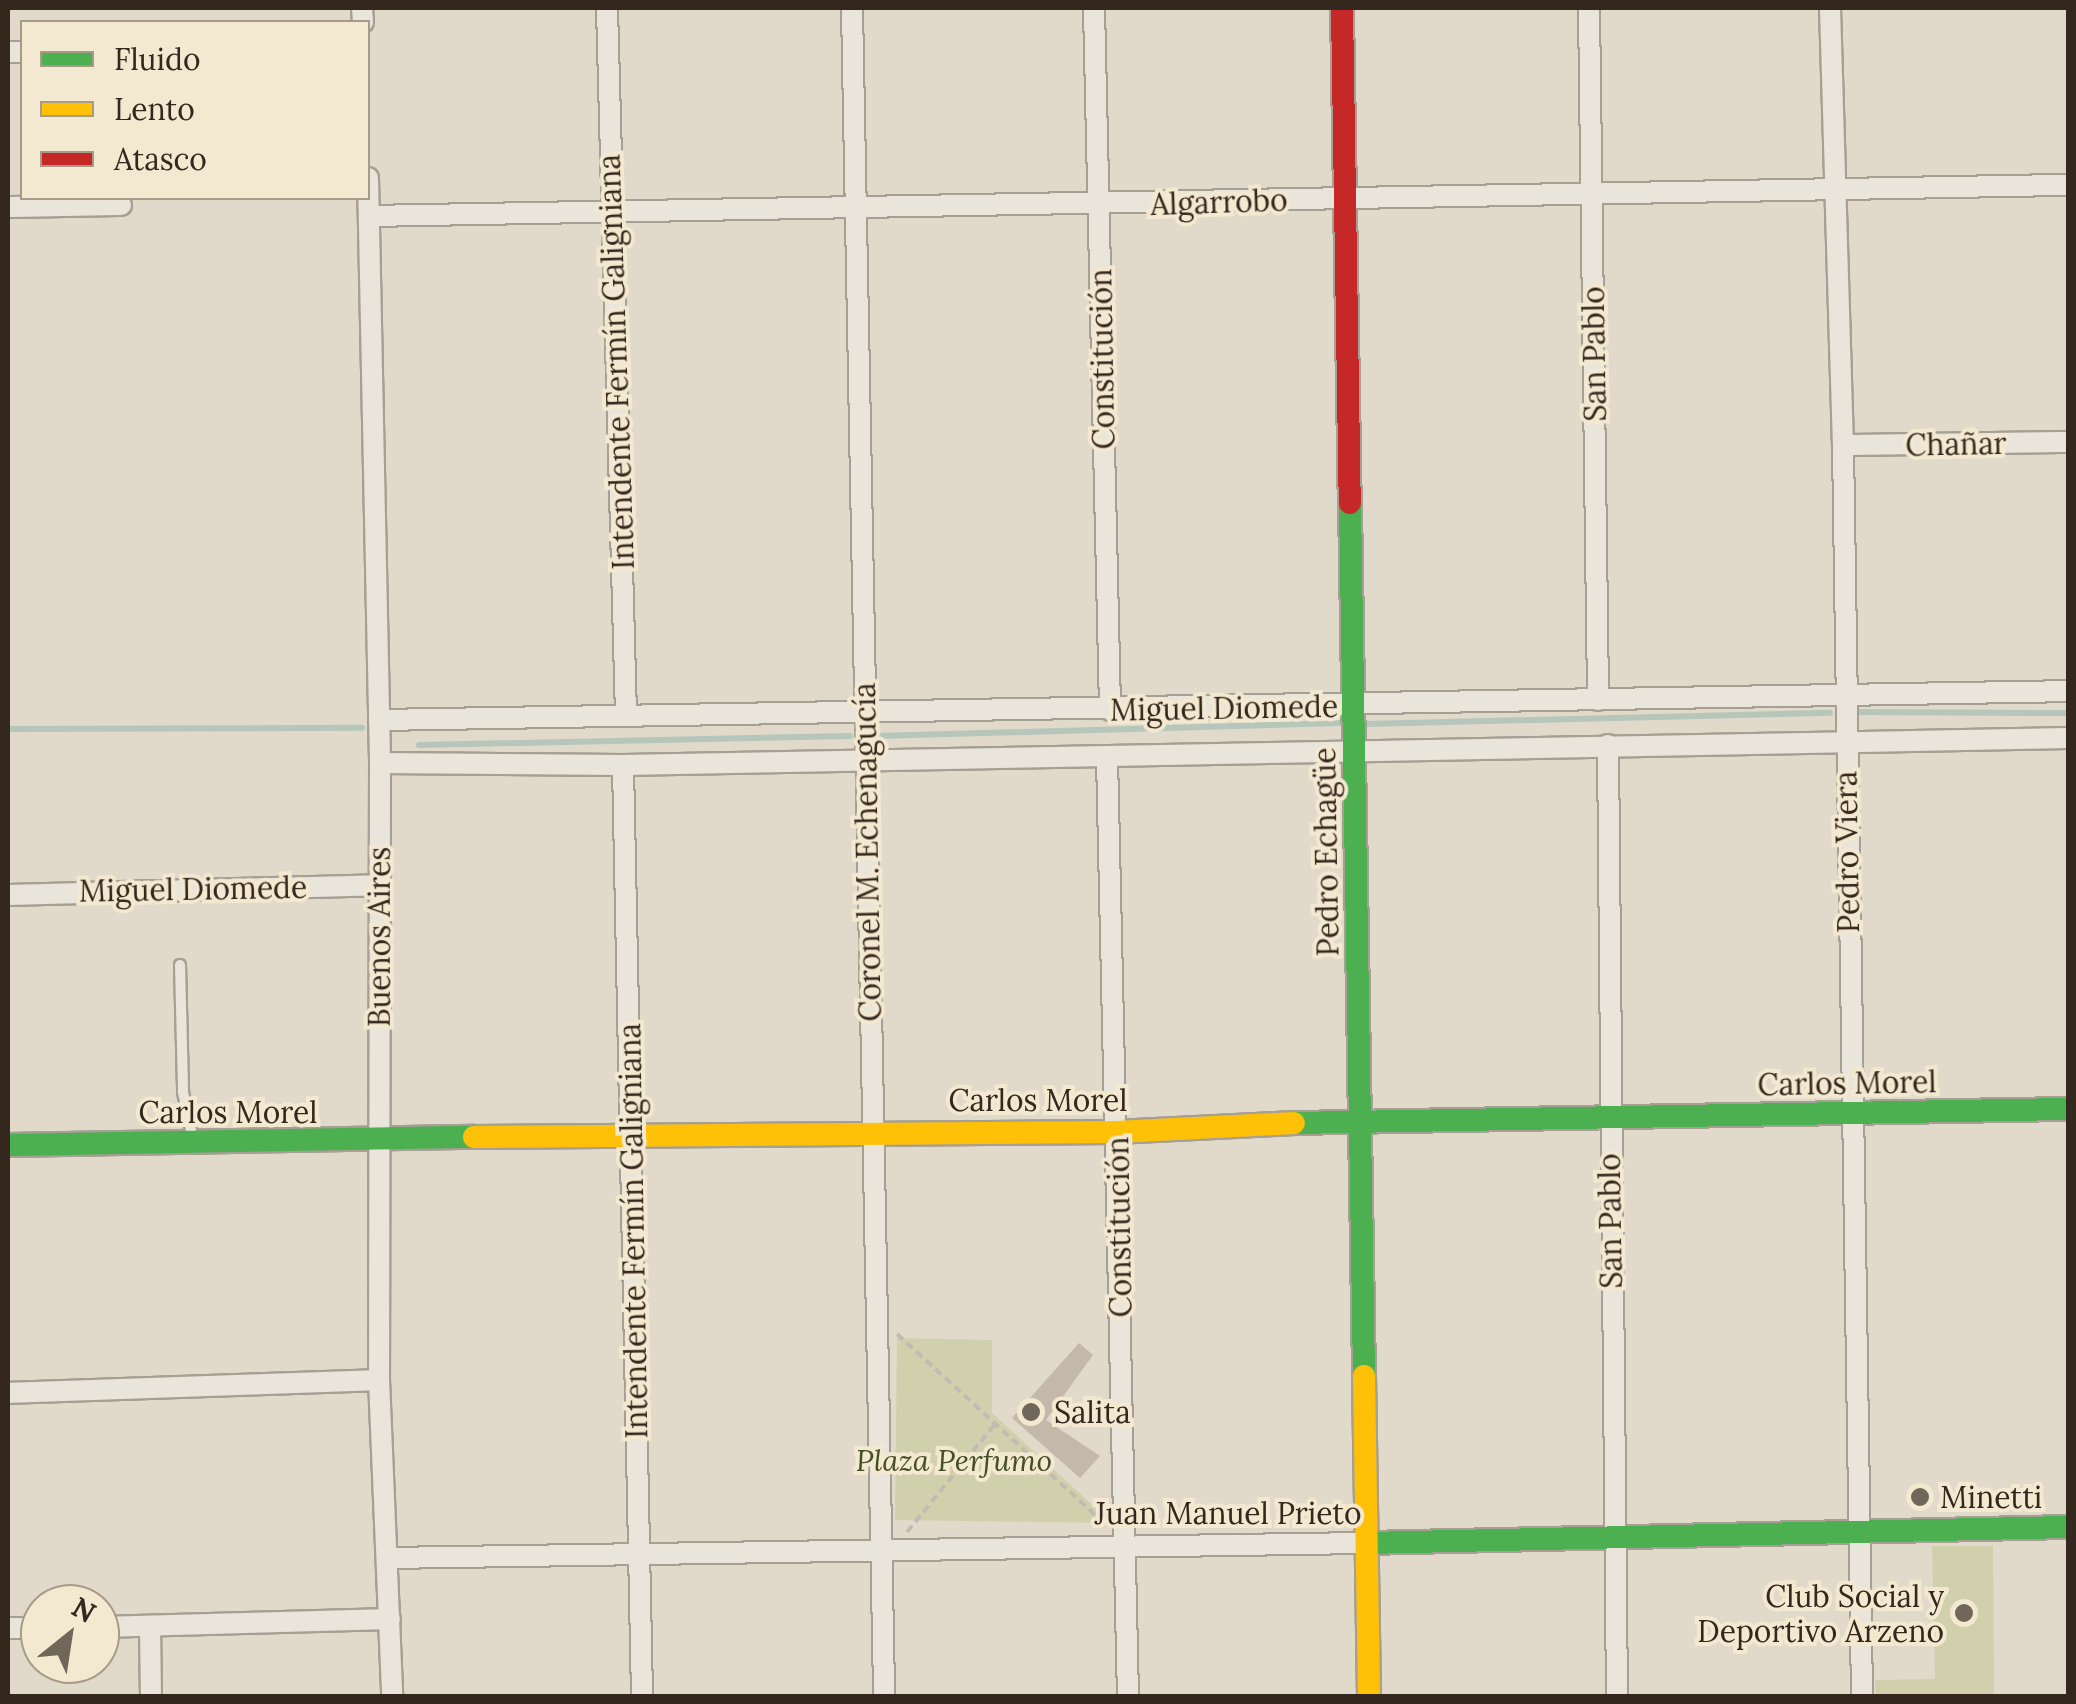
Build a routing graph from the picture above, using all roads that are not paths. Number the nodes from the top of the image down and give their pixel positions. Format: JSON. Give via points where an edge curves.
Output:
{"nodes":[{"id":1,"x":606,"y":8,"type":"edge"},
{"id":2,"x":852,"y":8,"type":"edge"},
{"id":3,"x":1094,"y":8,"type":"edge"},
{"id":4,"x":1342,"y":8,"type":"edge"},
{"id":5,"x":1590,"y":8,"type":"edge"},
{"id":6,"x":1830,"y":8,"type":"edge"},
{"id":7,"x":2068,"y":185,"type":"edge"},
{"id":8,"x":1834,"y":190,"type":"junction"},
{"id":9,"x":1592,"y":195,"type":"junction"},
{"id":10,"x":1346,"y":198,"type":"junction"},
{"id":11,"x":369,"y":200,"type":"edge"},
{"id":12,"x":121,"y":205,"type":"dead end"},
{"id":13,"x":8,"y":206,"type":"edge"},
{"id":14,"x":1098,"y":206,"type":"junction"},
{"id":15,"x":856,"y":207,"type":"junction"},
{"id":16,"x":612,"y":213,"type":"junction"},
{"id":17,"x":369,"y":216,"type":"junction"},
{"id":18,"x":2068,"y":442,"type":"edge"},
{"id":19,"x":1843,"y":446,"type":"junction"},
{"id":20,"x":2068,"y":692,"type":"edge"},
{"id":21,"x":1845,"y":697,"type":"junction"},
{"id":22,"x":1598,"y":700,"type":"junction"},
{"id":23,"x":1354,"y":706,"type":"junction"},
{"id":24,"x":1110,"y":710,"type":"junction"},
{"id":25,"x":864,"y":713,"type":"junction"},
{"id":26,"x":626,"y":716,"type":"junction"},
{"id":27,"x":379,"y":720,"type":"junction"},
{"id":28,"x":2068,"y":738,"type":"edge"},
{"id":29,"x":1845,"y":742,"type":"junction"},
{"id":30,"x":1608,"y":744,"type":"junction"},
{"id":31,"x":1355,"y":749,"type":"junction"},
{"id":32,"x":1108,"y":756,"type":"junction"},
{"id":33,"x":868,"y":760,"type":"junction"},
{"id":34,"x":380,"y":763,"type":"junction"},
{"id":35,"x":623,"y":765,"type":"junction"},
{"id":36,"x":378,"y":886,"type":"junction"},
{"id":37,"x":8,"y":895,"type":"edge"},
{"id":38,"x":180,"y":965,"type":"dead end"},
{"id":39,"x":2068,"y":1109,"type":"edge"},
{"id":40,"x":1852,"y":1113,"type":"junction"},
{"id":41,"x":1608,"y":1116,"type":"junction"},
{"id":42,"x":1360,"y":1120,"type":"junction"},
{"id":43,"x":873,"y":1130,"type":"junction"},
{"id":44,"x":1117,"y":1132,"type":"junction"},
{"id":45,"x":632,"y":1136,"type":"junction"},
{"id":46,"x":193,"y":1140,"type":"junction"},
{"id":47,"x":380,"y":1141,"type":"junction"},
{"id":48,"x":8,"y":1145,"type":"edge"},
{"id":49,"x":380,"y":1380,"type":"junction"},
{"id":50,"x":8,"y":1393,"type":"edge"},
{"id":51,"x":2068,"y":1527,"type":"edge"},
{"id":52,"x":1858,"y":1530,"type":"junction"},
{"id":53,"x":1614,"y":1539,"type":"junction"},
{"id":54,"x":1124,"y":1542,"type":"junction"},
{"id":55,"x":1367,"y":1543,"type":"junction"},
{"id":56,"x":888,"y":1548,"type":"junction"},
{"id":57,"x":638,"y":1550,"type":"junction"},
{"id":58,"x":388,"y":1558,"type":"junction"},
{"id":59,"x":390,"y":1619,"type":"junction"},
{"id":60,"x":150,"y":1626,"type":"junction"},
{"id":61,"x":120,"y":1627,"type":"edge"},
{"id":62,"x":151,"y":1696,"type":"edge"},
{"id":63,"x":392,"y":1696,"type":"edge"},
{"id":64,"x":642,"y":1696,"type":"edge"},
{"id":65,"x":884,"y":1696,"type":"edge"},
{"id":66,"x":1128,"y":1696,"type":"edge"},
{"id":67,"x":1370,"y":1696,"type":"edge"},
{"id":68,"x":1618,"y":1696,"type":"edge"},
{"id":69,"x":1862,"y":1696,"type":"edge"}],
"edges":[{"from":1,"to":16,"type":"street","name":"Intendente Fermín Galigniana"},
{"from":2,"to":15,"type":"street","name":"Coronel M. Echenagucía"},
{"from":3,"to":14,"type":"street","name":"Constitución"},
{"from":4,"to":10,"type":"street","name":"Pedro Echagüe"},
{"from":5,"to":9,"type":"street","name":"San Pablo"},
{"from":6,"to":8,"type":"street","name":"Pedro Viera"},
{"from":7,"to":8,"type":"street","name":"Algarrobo"},
{"from":8,"to":9,"type":"street","name":"Algarrobo"},
{"from":8,"to":19,"type":"street","name":"Pedro Viera"},
{"from":9,"to":10,"type":"street","name":"Algarrobo"},
{"from":9,"to":22,"type":"street","name":"San Pablo"},
{"from":10,"to":14,"type":"street","name":"Algarrobo"},
{"from":10,"to":23,"type":"street","name":"Pedro Echagüe"},
{"from":11,"to":17,"type":"street","name":"Buenos Aires"},
{"from":12,"to":13,"type":"street"},
{"from":14,"to":15,"type":"street","name":"Algarrobo"},
{"from":14,"to":24,"type":"street","name":"Constitución"},
{"from":15,"to":16,"type":"street","name":"Algarrobo"},
{"from":15,"to":25,"type":"street","name":"Coronel M. Echenagucía"},
{"from":16,"to":17,"type":"street","name":"Algarrobo"},
{"from":16,"to":26,"type":"street","name":"Intendente Fermín Galigniana"},
{"from":17,"to":27,"type":"street","name":"Buenos Aires"},
{"from":18,"to":19,"type":"street","name":"Chañar"},
{"from":19,"to":21,"type":"street","name":"Pedro Viera"},
{"from":20,"to":21,"type":"street","name":"Miguel Diomede"},
{"from":21,"to":22,"type":"street","name":"Miguel Diomede"},
{"from":21,"to":29,"type":"street","name":"Pedro Viera"},
{"from":22,"to":23,"type":"street","name":"Miguel Diomede"},
{"from":23,"to":24,"type":"street","name":"Miguel Diomede"},
{"from":23,"to":31,"type":"street","name":"Pedro Echagüe"},
{"from":24,"to":25,"type":"street","name":"Miguel Diomede"},
{"from":25,"to":26,"type":"street","name":"Miguel Diomede"},
{"from":25,"to":33,"type":"street","name":"Coronel M. Echenagucía"},
{"from":26,"to":27,"type":"street","name":"Miguel Diomede"},
{"from":27,"to":34,"type":"street","name":"Buenos Aires"},
{"from":28,"to":29,"type":"street","name":"Miguel Diomede"},
{"from":29,"to":30,"type":"street","name":"Miguel Diomede"},
{"from":29,"to":40,"type":"street","name":"Pedro Viera"},
{"from":30,"to":31,"type":"street","name":"Miguel Diomede"},
{"from":30,"to":41,"type":"street","name":"San Pablo"},
{"from":31,"to":32,"type":"street","name":"Miguel Diomede"},
{"from":31,"to":42,"type":"street","name":"Pedro Echagüe"},
{"from":32,"to":33,"type":"street","name":"Miguel Diomede"},
{"from":32,"to":44,"type":"street","name":"Constitución"},
{"from":33,"to":35,"type":"street","name":"Miguel Diomede"},
{"from":33,"to":43,"type":"street","name":"Coronel M. Echenagucía"},
{"from":34,"to":35,"type":"street","name":"Miguel Diomede"},
{"from":34,"to":36,"type":"street","name":"Buenos Aires"},
{"from":35,"to":45,"type":"street","name":"Intendente Fermín Galigniana"},
{"from":36,"to":37,"type":"street","name":"Miguel Diomede"},
{"from":36,"to":47,"type":"street","name":"Buenos Aires"},
{"from":38,"to":46,"type":"lane","via":[[183,1092]]},
{"from":39,"to":40,"type":"street","name":"Carlos Morel"},
{"from":40,"to":41,"type":"street","name":"Carlos Morel"},
{"from":40,"to":52,"type":"street","name":"Pedro Viera"},
{"from":41,"to":42,"type":"street","name":"Carlos Morel"},
{"from":41,"to":53,"type":"street","name":"San Pablo"},
{"from":42,"to":44,"type":"street","name":"Carlos Morel"},
{"from":42,"to":55,"type":"street","name":"Pedro Echagüe"},
{"from":43,"to":44,"type":"street","name":"Carlos Morel"},
{"from":43,"to":45,"type":"street","name":"Carlos Morel"},
{"from":43,"to":56,"type":"street","name":"Coronel M. Echenagucía"},
{"from":44,"to":54,"type":"street","name":"Constitución"},
{"from":45,"to":47,"type":"street","name":"Carlos Morel"},
{"from":45,"to":57,"type":"street","name":"Intendente Fermín Galigniana"},
{"from":46,"to":47,"type":"street","name":"Carlos Morel"},
{"from":46,"to":48,"type":"street","name":"Carlos Morel"},
{"from":47,"to":49,"type":"street","name":"Buenos Aires"},
{"from":49,"to":50,"type":"street"},
{"from":49,"to":58,"type":"street","name":"Buenos Aires"},
{"from":51,"to":52,"type":"street","name":"Juan Manuel Prieto"},
{"from":52,"to":53,"type":"street","name":"Juan Manuel Prieto"},
{"from":52,"to":69,"type":"street","name":"Pedro Viera"},
{"from":53,"to":55,"type":"street","name":"Juan Manuel Prieto"},
{"from":53,"to":68,"type":"street","name":"San Pablo"},
{"from":54,"to":55,"type":"street","name":"Juan Manuel Prieto"},
{"from":54,"to":56,"type":"street","name":"Juan Manuel Prieto"},
{"from":54,"to":66,"type":"street","name":"Constitución"},
{"from":55,"to":67,"type":"street","name":"Pedro Echagüe"},
{"from":56,"to":57,"type":"street","name":"Juan Manuel Prieto"},
{"from":56,"to":65,"type":"street","name":"Coronel M. Echenagucía"},
{"from":57,"to":58,"type":"street","name":"Juan Manuel Prieto"},
{"from":57,"to":64,"type":"street","name":"Intendente Fermín Galigniana"},
{"from":58,"to":59,"type":"street","name":"Buenos Aires"},
{"from":59,"to":60,"type":"street"},
{"from":59,"to":63,"type":"street","name":"Buenos Aires"},
{"from":60,"to":61,"type":"street"},
{"from":60,"to":62,"type":"street"}]}
